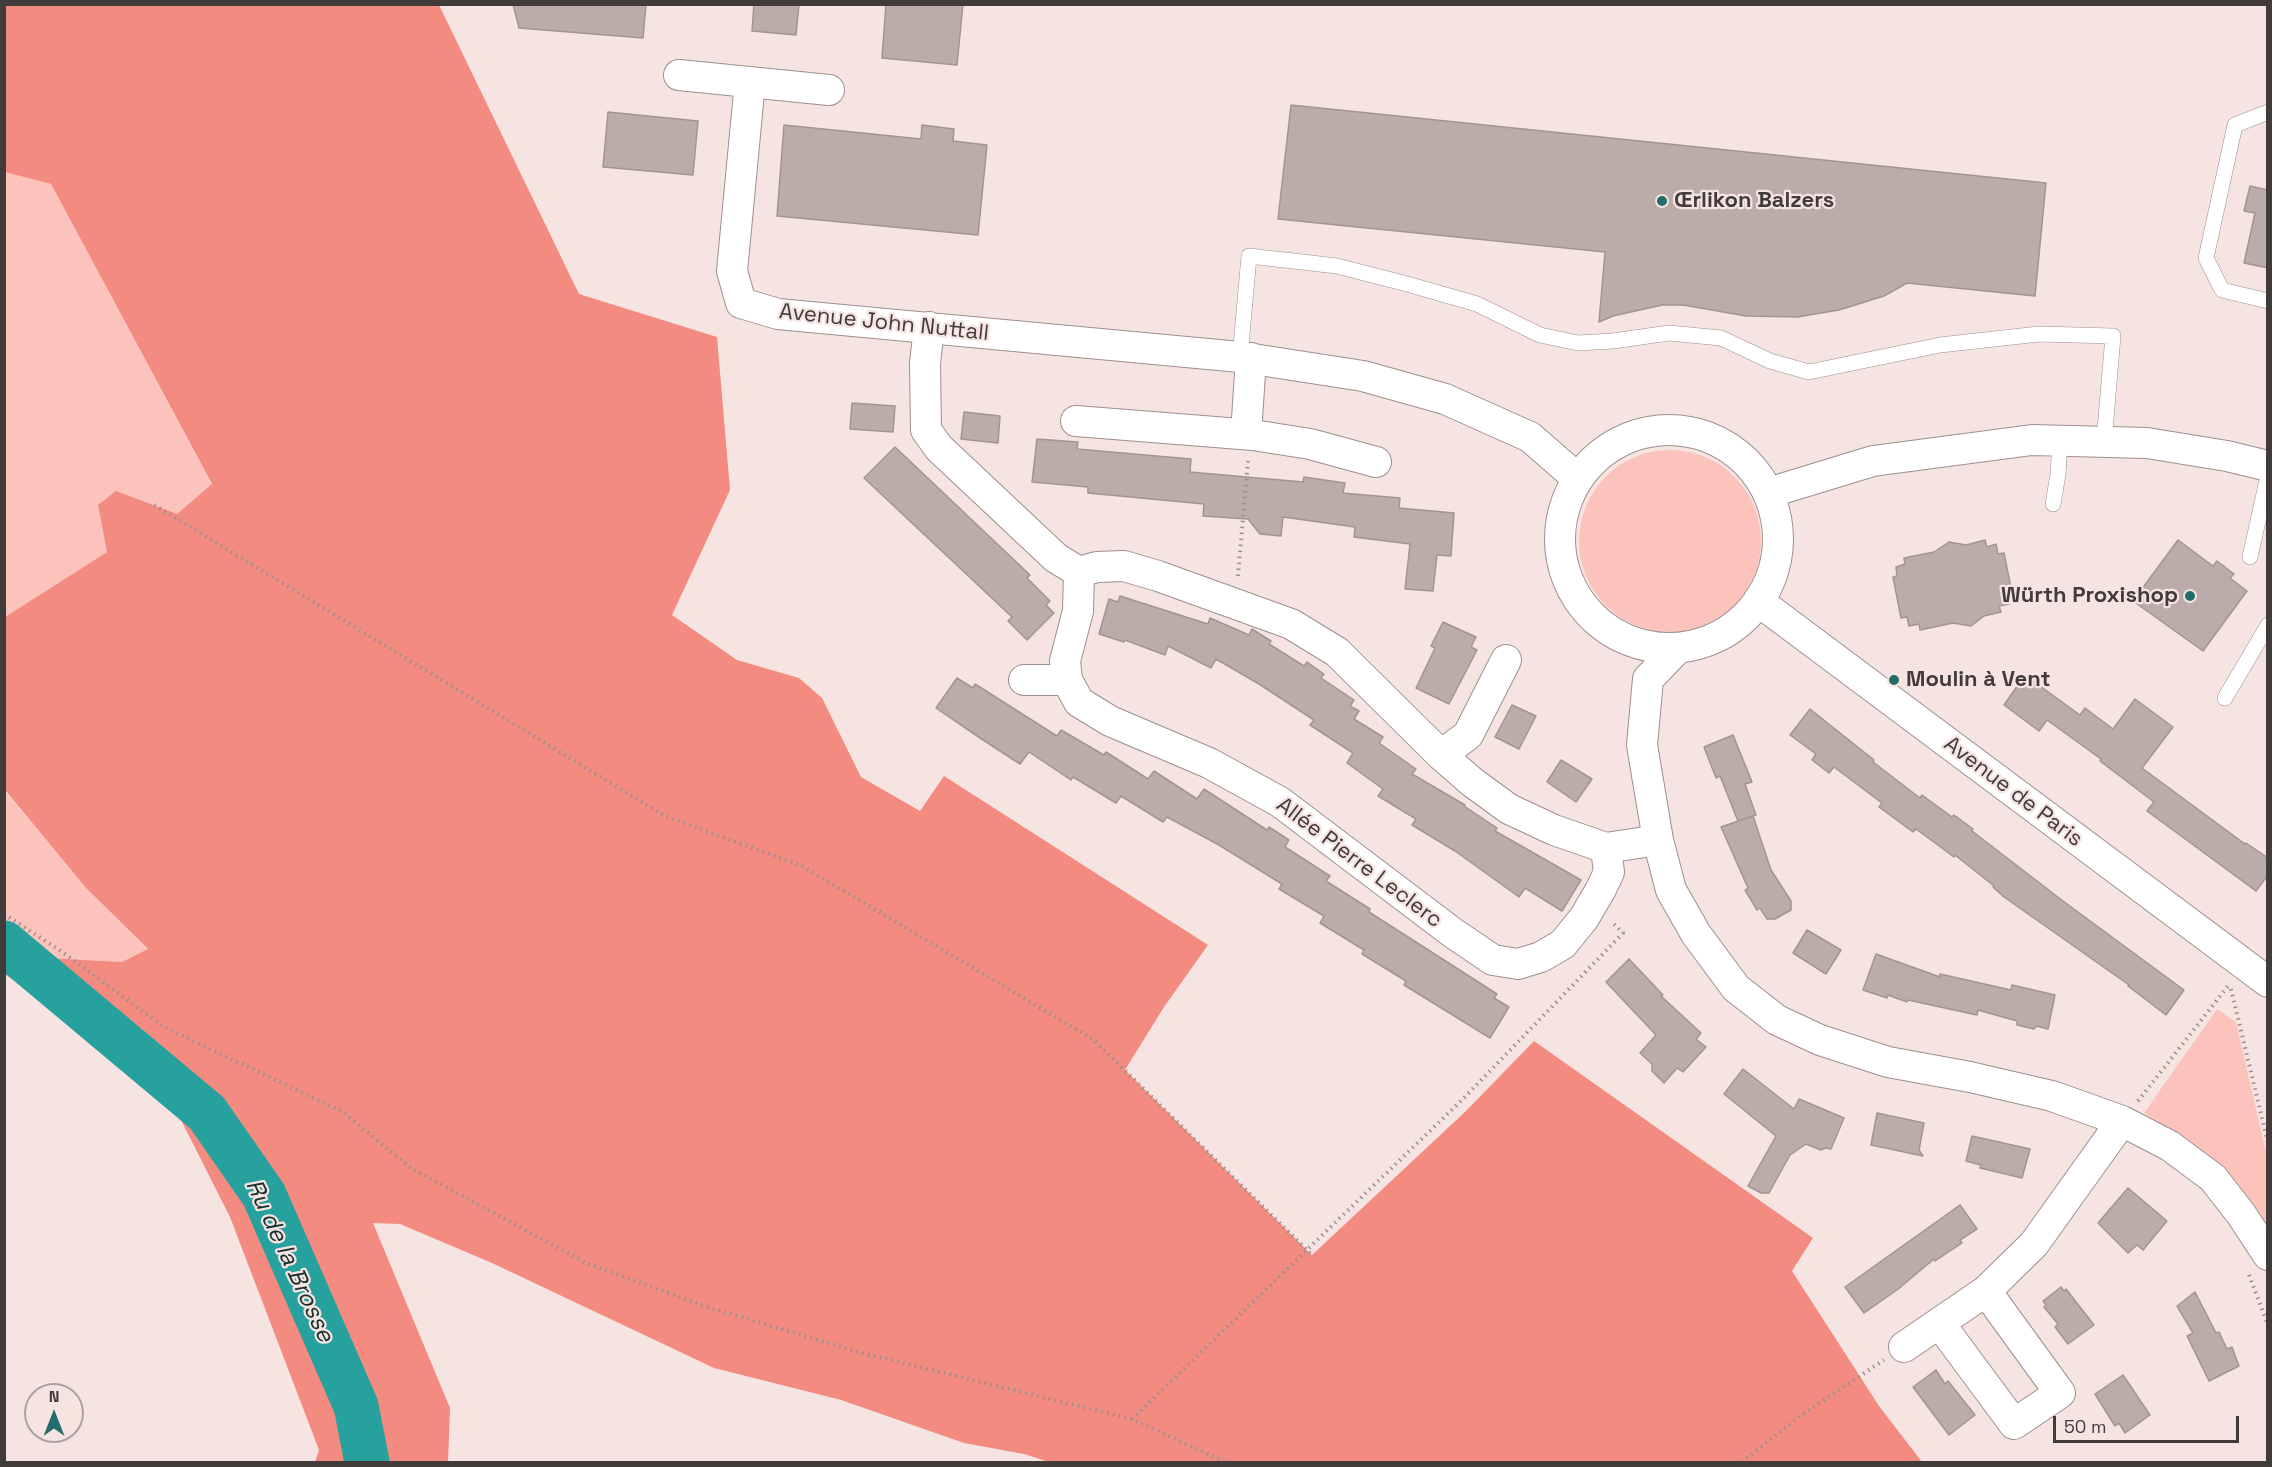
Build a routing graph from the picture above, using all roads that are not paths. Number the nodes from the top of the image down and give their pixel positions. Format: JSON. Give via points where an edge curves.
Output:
{"nodes":[{"id":1,"x":679,"y":75,"type":"dead end"},
{"id":2,"x":750,"y":82,"type":"junction"},
{"id":3,"x":829,"y":90,"type":"dead end"},
{"id":4,"x":2268,"y":112,"type":"edge"},
{"id":5,"x":2268,"y":301,"type":"edge"},
{"id":6,"x":929,"y":327,"type":"junction"},
{"id":7,"x":1246,"y":357,"type":"junction"},
{"id":8,"x":1076,"y":421,"type":"dead end"},
{"id":9,"x":1250,"y":435,"type":"junction"},
{"id":10,"x":2060,"y":441,"type":"junction"},
{"id":11,"x":2104,"y":442,"type":"junction"},
{"id":12,"x":1376,"y":462,"type":"dead end"},
{"id":13,"x":2268,"y":466,"type":"edge"},
{"id":14,"x":2268,"y":477,"type":"edge"},
{"id":15,"x":1577,"y":478,"type":"junction"},
{"id":16,"x":1768,"y":493,"type":"junction"},
{"id":17,"x":2053,"y":504,"type":"dead end"},
{"id":18,"x":2250,"y":557,"type":"dead end"},
{"id":19,"x":1078,"y":572,"type":"junction"},
{"id":20,"x":1758,"y":601,"type":"junction"},
{"id":21,"x":2268,"y":625,"type":"edge"},
{"id":22,"x":1678,"y":648,"type":"junction"},
{"id":23,"x":1506,"y":660,"type":"dead end"},
{"id":24,"x":1024,"y":680,"type":"dead end"},
{"id":25,"x":1066,"y":680,"type":"junction"},
{"id":26,"x":2225,"y":698,"type":"dead end"},
{"id":27,"x":1441,"y":755,"type":"junction"},
{"id":28,"x":1658,"y":840,"type":"junction"},
{"id":29,"x":1606,"y":848,"type":"junction"},
{"id":30,"x":2268,"y":982,"type":"edge"},
{"id":31,"x":2130,"y":1106,"type":"junction"},
{"id":32,"x":2268,"y":1255,"type":"edge"},
{"id":33,"x":1986,"y":1291,"type":"junction"},
{"id":34,"x":1940,"y":1324,"type":"junction"},
{"id":35,"x":1904,"y":1347,"type":"road end"}],
"edges":[{"from":1,"to":2,"type":"street"},
{"from":2,"to":3,"type":"street"},
{"from":2,"to":6,"type":"street","name":"Avenue John Nuttall","via":[[732,271],[741,303],[778,314]]},
{"from":4,"to":5,"type":"lane","via":[[2235,125],[2206,258],[2222,290]]},
{"from":6,"to":7,"type":"street","name":"Avenue John Nuttall"},
{"from":6,"to":19,"type":"street","via":[[926,430],[939,448],[1056,558]]},
{"from":7,"to":9,"type":"street"},
{"from":7,"to":11,"type":"lane","via":[[1249,256],[1337,266],[1407,284],[1477,304],[1540,335],[1578,343],[1669,333],[1721,338],[1770,361],[1809,372],[1940,345],[2039,334],[2113,336]]},
{"from":7,"to":15,"type":"street","name":"Avenue John Nuttall","via":[[1363,376],[1444,399],[1530,437]]},
{"from":8,"to":9,"type":"street"},
{"from":9,"to":12,"type":"street","via":[[1310,444]]},
{"from":10,"to":11,"type":"street"},
{"from":10,"to":16,"type":"street","via":[[2032,440],[1874,461]]},
{"from":10,"to":17,"type":"lane"},
{"from":11,"to":13,"type":"street","via":[[2147,443]]},
{"from":14,"to":18,"type":"lane"},
{"from":15,"to":16,"type":"street","via":[[1600,454],[1628,437],[1660,430],[1693,432],[1724,444],[1750,465]]},
{"from":15,"to":22,"type":"street","via":[[1563,510],[1559,545],[1567,580],[1586,610],[1613,633],[1646,646]]},
{"from":16,"to":20,"type":"street","via":[[1778,529],[1774,567]]},
{"from":19,"to":25,"type":"street","via":[[1078,611],[1068,642]]},
{"from":19,"to":27,"type":"street","via":[[1125,566],[1291,624],[1337,652]]},
{"from":20,"to":22,"type":"street","via":[[1737,625],[1709,641]]},
{"from":20,"to":30,"type":"street","name":"Avenue de Paris"},
{"from":21,"to":26,"type":"lane"},
{"from":22,"to":28,"type":"street","via":[[1648,679],[1642,746]]},
{"from":23,"to":27,"type":"street","via":[[1468,735]]},
{"from":24,"to":25,"type":"street"},
{"from":25,"to":29,"type":"street","name":"Allée Pierre Leclerc","via":[[1079,702],[1110,721],[1209,763],[1280,802],[1493,960],[1518,964],[1563,944],[1584,918],[1605,881],[1609,872]]},
{"from":27,"to":29,"type":"street","via":[[1509,809]]},
{"from":28,"to":29,"type":"street"},
{"from":28,"to":31,"type":"street","via":[[1671,890],[1696,934],[1736,988],[1778,1020],[1820,1040],[1888,1062],[2052,1096]]},
{"from":31,"to":32,"type":"street","via":[[2170,1146],[2213,1178]]},
{"from":31,"to":33,"type":"street","via":[[2034,1244]]},
{"from":33,"to":34,"type":"street"},
{"from":33,"to":34,"type":"street","via":[[2060,1392],[2014,1424]]},
{"from":34,"to":35,"type":"street"}]}
